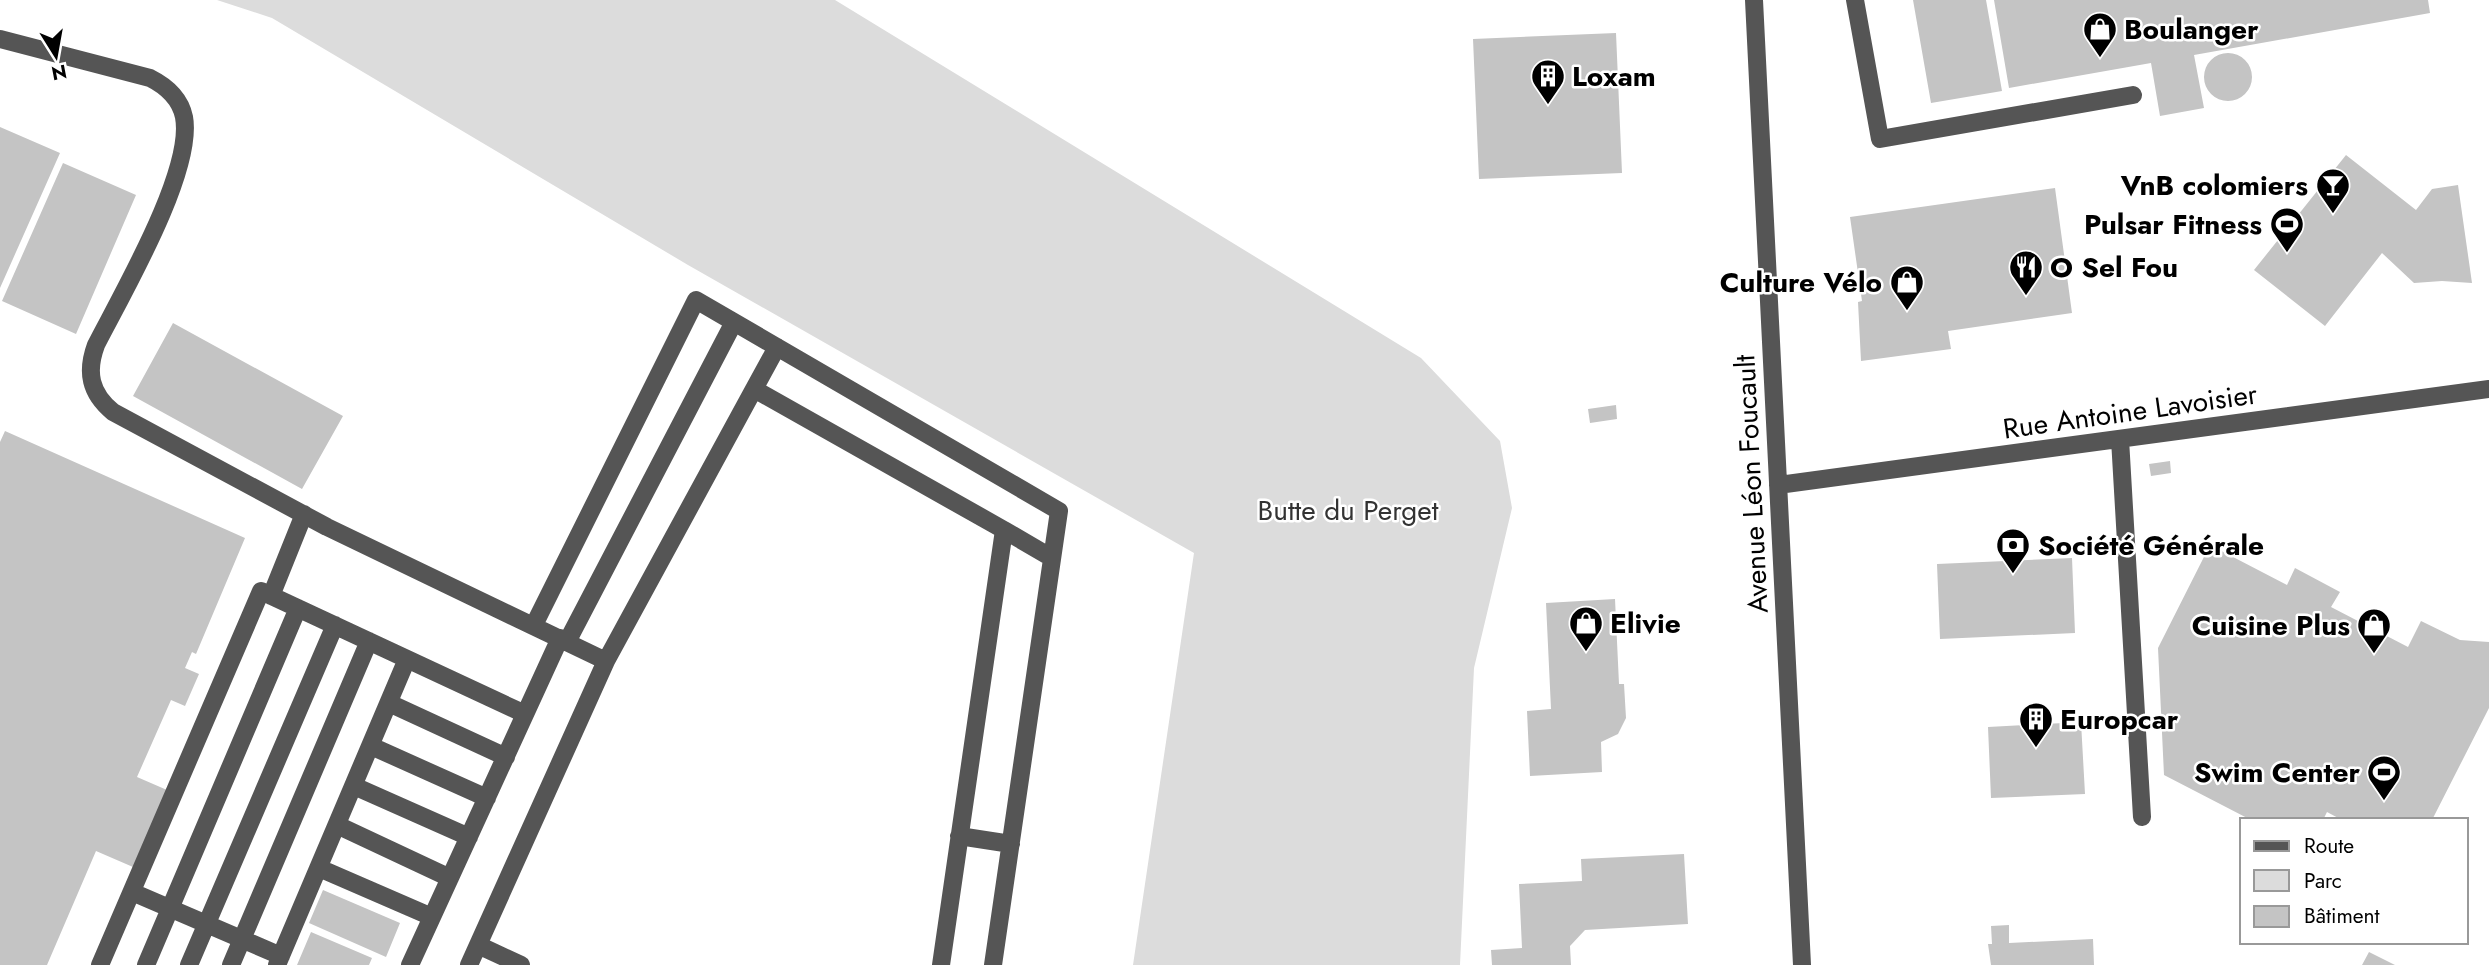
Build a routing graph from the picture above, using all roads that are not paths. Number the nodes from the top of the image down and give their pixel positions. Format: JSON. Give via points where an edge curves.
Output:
{"nodes":[{"id":1,"x":1754,"y":0,"type":"edge"},
{"id":2,"x":1855,"y":0,"type":"edge"},
{"id":3,"x":0,"y":39,"type":"edge"},
{"id":4,"x":2133,"y":94,"type":"dead end"},
{"id":5,"x":734,"y":322,"type":"junction"},
{"id":6,"x":777,"y":347,"type":"junction"},
{"id":7,"x":754,"y":389,"type":"junction"},
{"id":8,"x":2489,"y":389,"type":"edge"},
{"id":9,"x":2120,"y":439,"type":"junction"},
{"id":10,"x":1778,"y":485,"type":"junction"},
{"id":11,"x":304,"y":514,"type":"junction"},
{"id":12,"x":1003,"y":530,"type":"junction"},
{"id":13,"x":1052,"y":558,"type":"junction"},
{"id":14,"x":271,"y":596,"type":"junction"},
{"id":15,"x":298,"y":608,"type":"junction"},
{"id":16,"x":335,"y":625,"type":"junction"},
{"id":17,"x":534,"y":625,"type":"junction"},
{"id":18,"x":563,"y":640,"type":"junction"},
{"id":19,"x":369,"y":641,"type":"junction"},
{"id":20,"x":407,"y":659,"type":"junction"},
{"id":21,"x":606,"y":661,"type":"junction"},
{"id":22,"x":389,"y":704,"type":"junction"},
{"id":23,"x":525,"y":714,"type":"junction"},
{"id":24,"x":371,"y":746,"type":"junction"},
{"id":25,"x":506,"y":757,"type":"junction"},
{"id":26,"x":354,"y":786,"type":"junction"},
{"id":27,"x":487,"y":798,"type":"junction"},
{"id":28,"x":2142,"y":817,"type":"dead end"},
{"id":29,"x":337,"y":825,"type":"junction"},
{"id":30,"x":959,"y":836,"type":"junction"},
{"id":31,"x":469,"y":837,"type":"junction"},
{"id":32,"x":1011,"y":844,"type":"junction"},
{"id":33,"x":319,"y":869,"type":"junction"},
{"id":34,"x":450,"y":878,"type":"junction"},
{"id":35,"x":132,"y":892,"type":"junction"},
{"id":36,"x":170,"y":909,"type":"junction"},
{"id":37,"x":432,"y":917,"type":"junction"},
{"id":38,"x":207,"y":925,"type":"junction"},
{"id":39,"x":242,"y":940,"type":"junction"},
{"id":40,"x":478,"y":945,"type":"junction"},
{"id":41,"x":279,"y":961,"type":"edge"},
{"id":42,"x":100,"y":965,"type":"edge"},
{"id":43,"x":146,"y":965,"type":"edge"},
{"id":44,"x":190,"y":965,"type":"edge"},
{"id":45,"x":231,"y":965,"type":"edge"},
{"id":46,"x":410,"y":965,"type":"edge"},
{"id":47,"x":469,"y":965,"type":"edge"},
{"id":48,"x":522,"y":965,"type":"edge"},
{"id":49,"x":940,"y":965,"type":"edge"},
{"id":50,"x":993,"y":965,"type":"edge"},
{"id":51,"x":1802,"y":965,"type":"edge"}],
"edges":[{"from":1,"to":10,"type":"street","name":"Avenue Léon Foucault"},
{"from":2,"to":4,"type":"street","via":[[1880,139]]},
{"from":3,"to":11,"type":"street","via":[[150,78],[176,99],[185,132],[166,205],[96,345],[90,381],[113,412]]},
{"from":5,"to":6,"type":"street"},
{"from":5,"to":17,"type":"street","via":[[696,300]]},
{"from":5,"to":18,"type":"street"},
{"from":6,"to":7,"type":"street"},
{"from":6,"to":13,"type":"street","via":[[1059,511]]},
{"from":7,"to":12,"type":"street"},
{"from":7,"to":21,"type":"street"},
{"from":8,"to":9,"type":"street","name":"Rue Antoine Lavoisier"},
{"from":9,"to":10,"type":"street","name":"Rue Antoine Lavoisier"},
{"from":9,"to":28,"type":"street"},
{"from":10,"to":51,"type":"street","name":"Avenue Léon Foucault"},
{"from":11,"to":14,"type":"street"},
{"from":11,"to":17,"type":"street"},
{"from":12,"to":13,"type":"street"},
{"from":12,"to":30,"type":"street"},
{"from":13,"to":32,"type":"street"},
{"from":14,"to":15,"type":"street"},
{"from":14,"to":35,"type":"street","via":[[261,591]]},
{"from":15,"to":16,"type":"street"},
{"from":15,"to":36,"type":"street"},
{"from":16,"to":19,"type":"street"},
{"from":16,"to":38,"type":"street"},
{"from":17,"to":18,"type":"street"},
{"from":18,"to":21,"type":"street"},
{"from":18,"to":23,"type":"street"},
{"from":19,"to":20,"type":"street"},
{"from":19,"to":39,"type":"street"},
{"from":20,"to":22,"type":"street"},
{"from":20,"to":23,"type":"street"},
{"from":21,"to":40,"type":"street"},
{"from":22,"to":24,"type":"street"},
{"from":22,"to":25,"type":"street"},
{"from":23,"to":25,"type":"street"},
{"from":24,"to":26,"type":"street"},
{"from":24,"to":27,"type":"street"},
{"from":25,"to":27,"type":"street"},
{"from":26,"to":29,"type":"street"},
{"from":26,"to":31,"type":"street"},
{"from":27,"to":31,"type":"street"},
{"from":29,"to":33,"type":"street"},
{"from":29,"to":34,"type":"street"},
{"from":30,"to":32,"type":"street"},
{"from":30,"to":49,"type":"street"},
{"from":31,"to":34,"type":"street"},
{"from":32,"to":50,"type":"street"},
{"from":33,"to":37,"type":"street"},
{"from":33,"to":41,"type":"street"},
{"from":34,"to":37,"type":"street"},
{"from":35,"to":36,"type":"street"},
{"from":35,"to":42,"type":"street"},
{"from":36,"to":38,"type":"street"},
{"from":36,"to":43,"type":"street"},
{"from":37,"to":46,"type":"street"},
{"from":38,"to":39,"type":"street"},
{"from":38,"to":44,"type":"street"},
{"from":39,"to":41,"type":"street"},
{"from":39,"to":45,"type":"street"},
{"from":40,"to":47,"type":"street"},
{"from":40,"to":48,"type":"street"}]}
